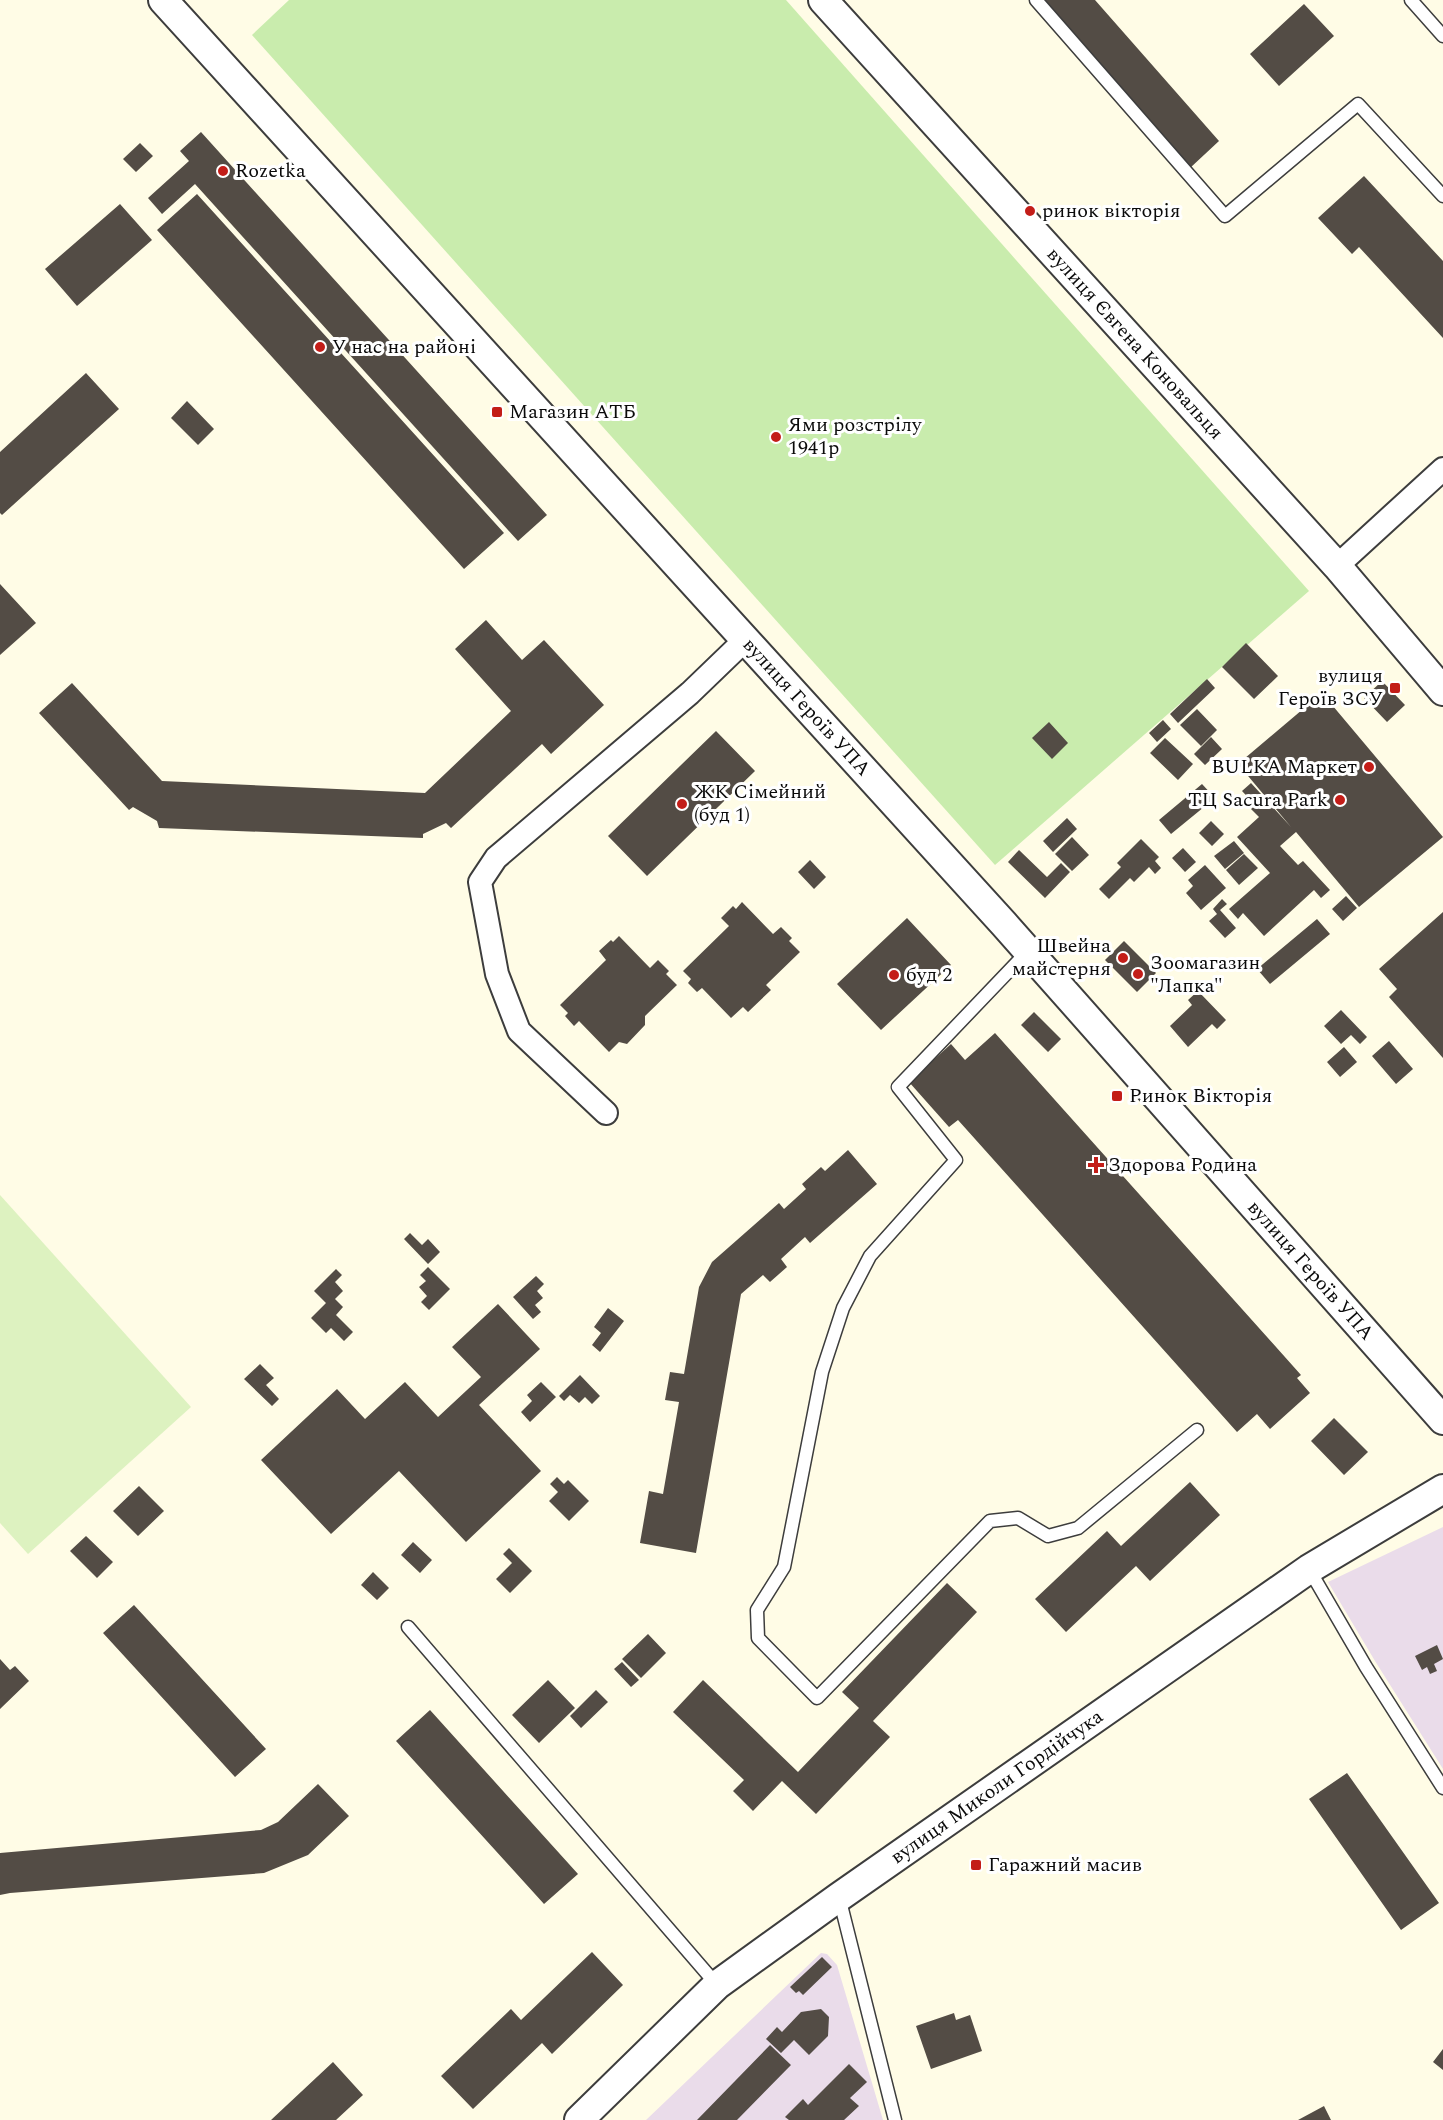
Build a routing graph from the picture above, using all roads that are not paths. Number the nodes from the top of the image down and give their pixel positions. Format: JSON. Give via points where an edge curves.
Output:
{"nodes":[{"id":1,"x":163,"y":0,"type":"edge"},
{"id":2,"x":823,"y":0,"type":"edge"},
{"id":3,"x":1036,"y":0,"type":"edge"},
{"id":4,"x":1411,"y":0,"type":"edge"},
{"id":5,"x":1443,"y":36,"type":"edge"},
{"id":6,"x":1443,"y":196,"type":"edge"},
{"id":7,"x":1443,"y":469,"type":"edge"},
{"id":8,"x":1337,"y":566,"type":"junction"},
{"id":9,"x":745,"y":640,"type":"junction"},
{"id":10,"x":1443,"y":691,"type":"edge"},
{"id":11,"x":1028,"y":951,"type":"junction"},
{"id":12,"x":606,"y":1113,"type":"dead end"},
{"id":13,"x":1443,"y":1420,"type":"edge"},
{"id":14,"x":1197,"y":1430,"type":"dead end"},
{"id":15,"x":1443,"y":1489,"type":"edge"},
{"id":16,"x":1309,"y":1569,"type":"junction"},
{"id":17,"x":408,"y":1627,"type":"dead end"},
{"id":18,"x":1443,"y":1788,"type":"edge"},
{"id":19,"x":839,"y":1897,"type":"junction"},
{"id":20,"x":717,"y":1985,"type":"junction"},
{"id":21,"x":579,"y":2120,"type":"edge"},
{"id":22,"x":895,"y":2120,"type":"edge"}],
"edges":[{"from":1,"to":9,"type":"street","name":"вулиця Героїв УПА"},
{"from":2,"to":8,"type":"street","name":"вулиця Євгена Коновальця"},
{"from":3,"to":6,"type":"lane","via":[[1225,216],[1358,104]]},
{"from":4,"to":5,"type":"lane"},
{"from":7,"to":8,"type":"street"},
{"from":8,"to":10,"type":"street","name":"вулиця Євгена Коновальця"},
{"from":9,"to":11,"type":"street","name":"вулиця Героїв УПА"},
{"from":9,"to":12,"type":"street","via":[[690,693],[496,858],[480,882],[497,974],[519,1031]]},
{"from":11,"to":13,"type":"street","name":"вулиця Героїв УПА"},
{"from":11,"to":14,"type":"lane","via":[[898,1087],[956,1160],[870,1256],[843,1308],[822,1372],[784,1567],[757,1610],[758,1638],[817,1698],[990,1521],[1018,1518],[1048,1536],[1078,1528]]},
{"from":15,"to":16,"type":"street","name":"вулиця Миколи Гордійчука"},
{"from":16,"to":18,"type":"lane"},
{"from":16,"to":19,"type":"street","name":"вулиця Миколи Гордійчука"},
{"from":17,"to":20,"type":"lane"},
{"from":19,"to":20,"type":"street","name":"вулиця Миколи Гордійчука"},
{"from":19,"to":22,"type":"lane"},
{"from":20,"to":21,"type":"street","name":"вулиця Миколи Гордійчука"}]}
